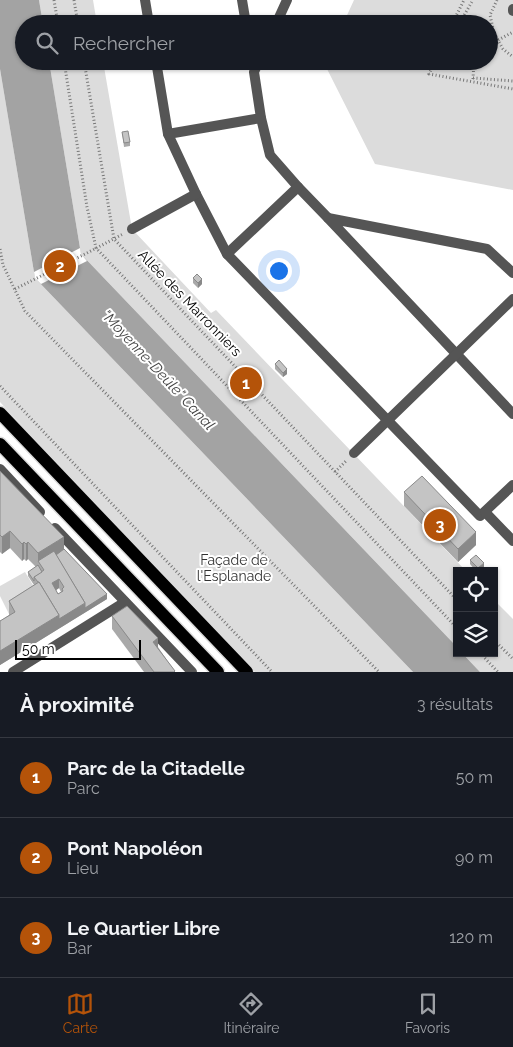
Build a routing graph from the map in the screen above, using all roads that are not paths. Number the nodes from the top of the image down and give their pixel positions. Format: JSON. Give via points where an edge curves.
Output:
{"nodes":[{"id":1,"x":145,"y":0,"type":"edge"},
{"id":2,"x":242,"y":0,"type":"edge"},
{"id":3,"x":287,"y":0,"type":"edge"},
{"id":4,"x":148,"y":15,"type":"edge"},
{"id":5,"x":244,"y":15,"type":"edge"},
{"id":6,"x":280,"y":15,"type":"edge"},
{"id":7,"x":157,"y":70,"type":"edge"},
{"id":8,"x":254,"y":72,"type":"edge"},
{"id":9,"x":261,"y":118,"type":"junction"},
{"id":10,"x":168,"y":134,"type":"junction"},
{"id":11,"x":298,"y":187,"type":"junction"},
{"id":12,"x":196,"y":194,"type":"junction"},
{"id":13,"x":328,"y":218,"type":"junction"},
{"id":14,"x":132,"y":229,"type":"road end"},
{"id":15,"x":227,"y":254,"type":"junction"},
{"id":16,"x":513,"y":273,"type":"edge"},
{"id":17,"x":513,"y":299,"type":"edge"},
{"id":18,"x":456,"y":354,"type":"junction"},
{"id":19,"x":0,"y":413,"type":"edge"},
{"id":20,"x":513,"y":414,"type":"edge"},
{"id":21,"x":387,"y":420,"type":"junction"},
{"id":22,"x":0,"y":444,"type":"edge"},
{"id":23,"x":354,"y":453,"type":"dead end"},
{"id":24,"x":0,"y":469,"type":"edge"},
{"id":25,"x":513,"y":485,"type":"edge"},
{"id":26,"x":485,"y":512,"type":"junction"},
{"id":27,"x":513,"y":541,"type":"edge"},
{"id":28,"x":125,"y":602,"type":"junction"},
{"id":29,"x":13,"y":672,"type":"edge"},
{"id":30,"x":192,"y":672,"type":"edge"},
{"id":31,"x":218,"y":672,"type":"edge"},
{"id":32,"x":246,"y":672,"type":"edge"}],
"edges":[{"from":1,"to":4,"type":"street"},
{"from":2,"to":5,"type":"street"},
{"from":3,"to":6,"type":"street"},
{"from":7,"to":10,"type":"street"},
{"from":8,"to":9,"type":"street"},
{"from":9,"to":10,"type":"street"},
{"from":9,"to":11,"type":"street","via":[[270,155]]},
{"from":10,"to":12,"type":"street"},
{"from":11,"to":13,"type":"street"},
{"from":11,"to":15,"type":"street"},
{"from":12,"to":14,"type":"street"},
{"from":12,"to":15,"type":"street"},
{"from":13,"to":16,"type":"street","via":[[487,249]]},
{"from":13,"to":18,"type":"street"},
{"from":15,"to":21,"type":"street"},
{"from":17,"to":18,"type":"street"},
{"from":18,"to":20,"type":"street"},
{"from":18,"to":21,"type":"street"},
{"from":19,"to":32,"type":"main road"},
{"from":21,"to":23,"type":"street"},
{"from":21,"to":26,"type":"street","via":[[480,516]]},
{"from":22,"to":31,"type":"main road"},
{"from":24,"to":28,"type":"street"},
{"from":25,"to":26,"type":"street"},
{"from":26,"to":27,"type":"street"},
{"from":28,"to":29,"type":"street"},
{"from":28,"to":30,"type":"street"}]}
